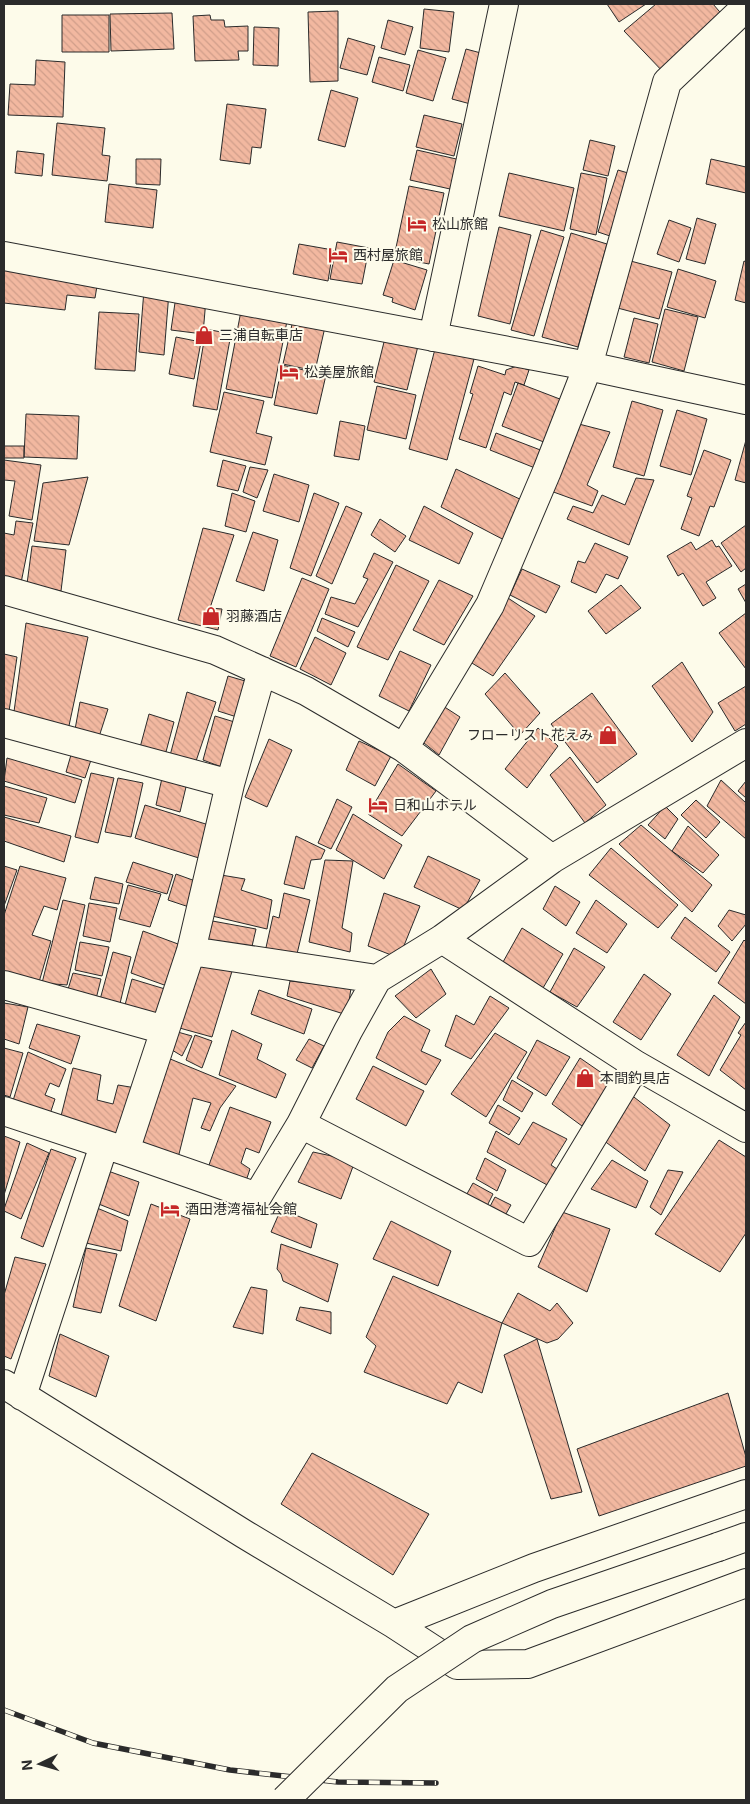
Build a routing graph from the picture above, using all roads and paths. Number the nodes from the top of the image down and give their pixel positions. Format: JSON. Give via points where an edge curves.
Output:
{"nodes":[{"id":1,"x":504,"y":4,"type":"edge"},
{"id":2,"x":746,"y":7,"type":"edge"},
{"id":3,"x":4,"y":256,"type":"edge"},
{"id":4,"x":432,"y":337,"type":"junction"},
{"id":5,"x":588,"y":366,"type":"junction"},
{"id":6,"x":746,"y":400,"type":"edge"},
{"id":7,"x":4,"y":590,"type":"edge"},
{"id":8,"x":262,"y":671,"type":"junction"},
{"id":9,"x":4,"y":723,"type":"edge"},
{"id":10,"x":746,"y":743,"type":"edge"},
{"id":11,"x":404,"y":748,"type":"junction"},
{"id":12,"x":230,"y":784,"type":"junction"},
{"id":13,"x":552,"y":859,"type":"junction"},
{"id":14,"x":442,"y":939,"type":"junction"},
{"id":15,"x":192,"y":951,"type":"junction"},
{"id":16,"x":377,"y":979,"type":"junction"},
{"id":17,"x":4,"y":985,"type":"edge"},
{"id":18,"x":165,"y":1030,"type":"junction"},
{"id":19,"x":636,"y":1065,"type":"junction"},
{"id":20,"x":4,"y":1111,"type":"edge"},
{"id":21,"x":301,"y":1124,"type":"junction"},
{"id":22,"x":746,"y":1128,"type":"edge"},
{"id":23,"x":114,"y":1148,"type":"junction"},
{"id":24,"x":13,"y":1390,"type":"edge"},
{"id":25,"x":746,"y":1494,"type":"edge"},
{"id":26,"x":746,"y":1537,"type":"edge"},
{"id":27,"x":746,"y":1582,"type":"edge"},
{"id":28,"x":394,"y":1624,"type":"junction"},
{"id":29,"x":285,"y":1800,"type":"edge"}],
"edges":[{"from":1,"to":4,"type":"street"},
{"from":2,"to":5,"type":"street","via":[[667,82]]},
{"from":3,"to":4,"type":"street"},
{"from":4,"to":5,"type":"street"},
{"from":5,"to":6,"type":"street"},
{"from":5,"to":11,"type":"street","via":[[490,605]]},
{"from":7,"to":8,"type":"street","via":[[216,650]]},
{"from":8,"to":11,"type":"street","via":[[306,691]]},
{"from":8,"to":12,"type":"street"},
{"from":9,"to":12,"type":"street"},
{"from":10,"to":13,"type":"street"},
{"from":11,"to":13,"type":"street"},
{"from":12,"to":15,"type":"street"},
{"from":13,"to":14,"type":"street"},
{"from":14,"to":16,"type":"street"},
{"from":14,"to":19,"type":"street"},
{"from":15,"to":16,"type":"street"},
{"from":15,"to":18,"type":"street"},
{"from":16,"to":21,"type":"street"},
{"from":17,"to":18,"type":"street"},
{"from":18,"to":23,"type":"street"},
{"from":19,"to":21,"type":"street","via":[[529,1242]]},
{"from":19,"to":22,"type":"street"},
{"from":20,"to":23,"type":"street"},
{"from":21,"to":23,"type":"street","via":[[257,1197]]},
{"from":23,"to":24,"type":"street"},
{"from":24,"to":28,"type":"street"},
{"from":25,"to":28,"type":"street","via":[[534,1568]]},
{"from":26,"to":29,"type":"street","bridge":true,"via":[[552,1604],[472,1639],[398,1689]]},
{"from":27,"to":28,"type":"street","via":[[528,1664],[457,1665]]}]}
